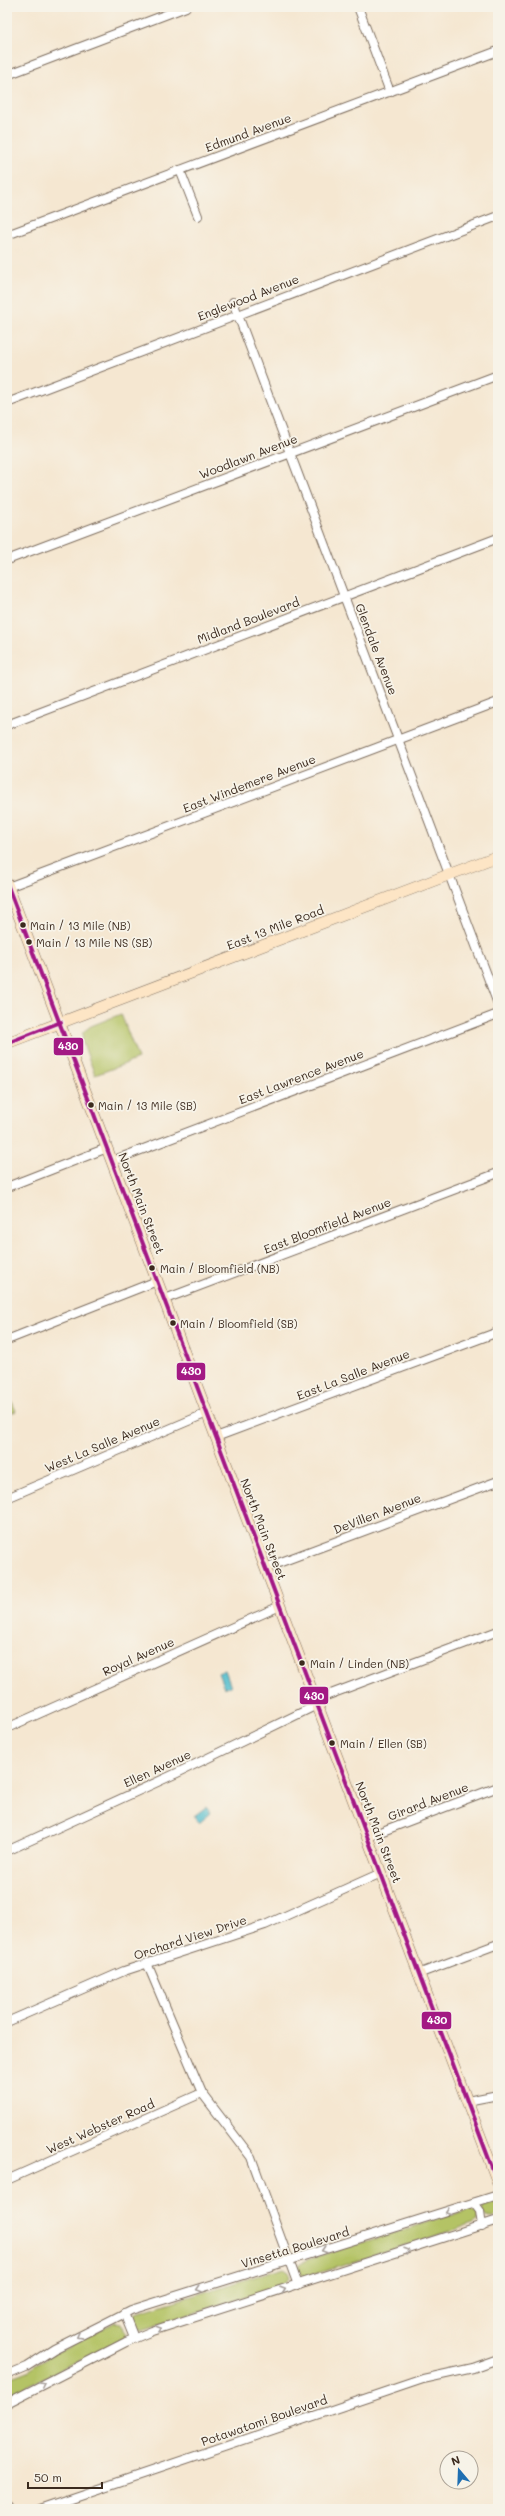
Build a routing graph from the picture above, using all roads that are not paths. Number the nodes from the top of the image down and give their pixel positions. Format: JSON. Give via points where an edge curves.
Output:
{"nodes":[{"id":1,"x":186,"y":7,"type":"edge"},
{"id":2,"x":358,"y":7,"type":"edge"},
{"id":3,"x":498,"y":51,"type":"edge"},
{"id":4,"x":7,"y":74,"type":"edge"},
{"id":5,"x":390,"y":92,"type":"junction"},
{"id":6,"x":180,"y":170,"type":"junction"},
{"id":7,"x":198,"y":216,"type":"dead end"},
{"id":8,"x":498,"y":216,"type":"edge"},
{"id":9,"x":7,"y":236,"type":"edge"},
{"id":10,"x":233,"y":302,"type":"dead end"},
{"id":11,"x":237,"y":314,"type":"junction"},
{"id":12,"x":498,"y":375,"type":"edge"},
{"id":13,"x":7,"y":402,"type":"edge"},
{"id":14,"x":290,"y":453,"type":"junction"},
{"id":15,"x":498,"y":538,"type":"edge"},
{"id":16,"x":7,"y":560,"type":"edge"},
{"id":17,"x":344,"y":596,"type":"junction"},
{"id":18,"x":498,"y":702,"type":"edge"},
{"id":19,"x":7,"y":725,"type":"edge"},
{"id":20,"x":398,"y":739,"type":"junction"},
{"id":21,"x":498,"y":856,"type":"edge"},
{"id":22,"x":449,"y":874,"type":"junction"},
{"id":23,"x":8,"y":886,"type":"edge"},
{"id":24,"x":498,"y":1004,"type":"edge"},
{"id":25,"x":498,"y":1014,"type":"edge"},
{"id":26,"x":61,"y":1022,"type":"junction"},
{"id":27,"x":7,"y":1043,"type":"edge"},
{"id":28,"x":107,"y":1148,"type":"junction"},
{"id":29,"x":112,"y":1161,"type":"junction"},
{"id":30,"x":498,"y":1173,"type":"edge"},
{"id":31,"x":7,"y":1187,"type":"edge"},
{"id":32,"x":157,"y":1281,"type":"junction"},
{"id":33,"x":165,"y":1299,"type":"junction"},
{"id":34,"x":498,"y":1332,"type":"edge"},
{"id":35,"x":7,"y":1340,"type":"edge"},
{"id":36,"x":207,"y":1413,"type":"junction"},
{"id":37,"x":216,"y":1438,"type":"junction"},
{"id":38,"x":498,"y":1481,"type":"edge"},
{"id":39,"x":7,"y":1498,"type":"edge"},
{"id":40,"x":265,"y":1568,"type":"junction"},
{"id":41,"x":280,"y":1606,"type":"junction"},
{"id":42,"x":498,"y":1631,"type":"edge"},
{"id":43,"x":316,"y":1703,"type":"junction"},
{"id":44,"x":7,"y":1728,"type":"edge"},
{"id":45,"x":498,"y":1787,"type":"edge"},
{"id":46,"x":367,"y":1837,"type":"junction"},
{"id":47,"x":7,"y":1851,"type":"edge"},
{"id":48,"x":381,"y":1873,"type":"junction"},
{"id":49,"x":498,"y":1944,"type":"edge"},
{"id":50,"x":147,"y":1963,"type":"junction"},
{"id":51,"x":418,"y":1974,"type":"junction"},
{"id":52,"x":7,"y":2022,"type":"edge"},
{"id":53,"x":202,"y":2093,"type":"junction"},
{"id":54,"x":498,"y":2095,"type":"edge"},
{"id":55,"x":467,"y":2101,"type":"junction"},
{"id":56,"x":7,"y":2180,"type":"edge"},
{"id":57,"x":498,"y":2183,"type":"edge"},
{"id":58,"x":498,"y":2195,"type":"edge"},
{"id":59,"x":474,"y":2203,"type":"junction"},
{"id":60,"x":498,"y":2220,"type":"edge"},
{"id":61,"x":482,"y":2226,"type":"junction"},
{"id":62,"x":290,"y":2261,"type":"junction"},
{"id":63,"x":298,"y":2285,"type":"junction"},
{"id":64,"x":124,"y":2313,"type":"junction"},
{"id":65,"x":134,"y":2338,"type":"junction"},
{"id":66,"x":498,"y":2359,"type":"edge"},
{"id":67,"x":7,"y":2375,"type":"edge"},
{"id":68,"x":7,"y":2402,"type":"edge"},
{"id":69,"x":7,"y":2506,"type":"edge"},
{"id":70,"x":8,"y":2509,"type":"edge"},
{"id":71,"x":39,"y":2509,"type":"edge"}],
"edges":[{"from":1,"to":4,"type":"street"},
{"from":2,"to":5,"type":"street"},
{"from":3,"to":5,"type":"street","name":"Edmund Avenue"},
{"from":5,"to":6,"type":"street","name":"Edmund Avenue"},
{"from":6,"to":7,"type":"street"},
{"from":6,"to":9,"type":"street","name":"Edmund Avenue"},
{"from":8,"to":11,"type":"street","name":"Englewood Avenue"},
{"from":10,"to":11,"type":"street","name":"Glendale Avenue"},
{"from":11,"to":13,"type":"street","name":"Englewood Avenue"},
{"from":11,"to":14,"type":"street","name":"Glendale Avenue"},
{"from":12,"to":14,"type":"street","name":"Woodlawn Avenue"},
{"from":14,"to":16,"type":"street","name":"Woodlawn Avenue"},
{"from":14,"to":17,"type":"street","name":"Glendale Avenue"},
{"from":15,"to":17,"type":"street","name":"Midland Boulevard"},
{"from":17,"to":19,"type":"street","name":"Midland Boulevard"},
{"from":17,"to":20,"type":"street","name":"Glendale Avenue"},
{"from":18,"to":20,"type":"street","name":"East Windemere Avenue"},
{"from":20,"to":22,"type":"street","name":"Glendale Avenue"},
{"from":20,"to":23,"type":"street","name":"East Windemere Avenue"},
{"from":21,"to":22,"type":"main road","name":"East 13 Mile Road"},
{"from":22,"to":24,"type":"street","name":"Glendale Avenue"},
{"from":22,"to":26,"type":"main road","name":"East 13 Mile Road"},
{"from":23,"to":26,"type":"main road","name":"North Main Street"},
{"from":25,"to":29,"type":"street","name":"East Lawrence Avenue"},
{"from":26,"to":27,"type":"main road","name":"East 13 Mile Road"},
{"from":26,"to":28,"type":"main road","name":"North Main Street"},
{"from":28,"to":29,"type":"main road","name":"North Main Street"},
{"from":28,"to":31,"type":"street"},
{"from":29,"to":32,"type":"main road","name":"North Main Street"},
{"from":30,"to":33,"type":"street","name":"East Bloomfield Avenue"},
{"from":32,"to":33,"type":"main road","name":"North Main Street"},
{"from":32,"to":35,"type":"street"},
{"from":33,"to":36,"type":"main road","name":"North Main Street"},
{"from":34,"to":37,"type":"street","name":"East La Salle Avenue"},
{"from":36,"to":37,"type":"main road","name":"North Main Street"},
{"from":36,"to":39,"type":"street","name":"West La Salle Avenue"},
{"from":37,"to":40,"type":"main road","name":"North Main Street"},
{"from":38,"to":40,"type":"street","name":"DeVillen Avenue"},
{"from":40,"to":41,"type":"main road","name":"North Main Street"},
{"from":41,"to":43,"type":"main road","name":"North Main Street"},
{"from":41,"to":44,"type":"street","name":"Royal Avenue"},
{"from":42,"to":43,"type":"street","name":"Ellen Avenue"},
{"from":43,"to":46,"type":"main road","name":"North Main Street"},
{"from":43,"to":47,"type":"street","name":"Ellen Avenue","via":[[177,1773]]},
{"from":45,"to":46,"type":"street","name":"Girard Avenue"},
{"from":46,"to":48,"type":"main road","name":"North Main Street"},
{"from":48,"to":50,"type":"street","name":"Orchard View Drive","via":[[264,1925]]},
{"from":48,"to":51,"type":"main road","name":"North Main Street"},
{"from":49,"to":51,"type":"street"},
{"from":50,"to":52,"type":"street","name":"Orchard View Drive"},
{"from":50,"to":53,"type":"street"},
{"from":51,"to":55,"type":"main road","name":"North Main Street"},
{"from":53,"to":56,"type":"street","name":"West Webster Road"},
{"from":53,"to":62,"type":"street","via":[[251,2157]]},
{"from":54,"to":55,"type":"street"},
{"from":55,"to":57,"type":"main road","name":"North Main Street"},
{"from":58,"to":59,"type":"street","name":"Vinsetta Boulevard"},
{"from":59,"to":61,"type":"street","via":[[480,2211]]},
{"from":59,"to":62,"type":"street","name":"Vinsetta Boulevard","one_way":true},
{"from":60,"to":61,"type":"street"},
{"from":63,"to":61,"type":"street","one_way":true},
{"from":62,"to":63,"type":"street"},
{"from":62,"to":64,"type":"street","name":"Vinsetta Boulevard","one_way":true},
{"from":65,"to":63,"type":"street","one_way":true},
{"from":64,"to":65,"type":"street"},
{"from":64,"to":67,"type":"street","name":"Vinsetta Boulevard","one_way":true},
{"from":68,"to":65,"type":"street","one_way":true},
{"from":66,"to":71,"type":"street","name":"Potawatomi Boulevard","via":[[473,2368],[422,2379]]},
{"from":69,"to":70,"type":"street"}]}
